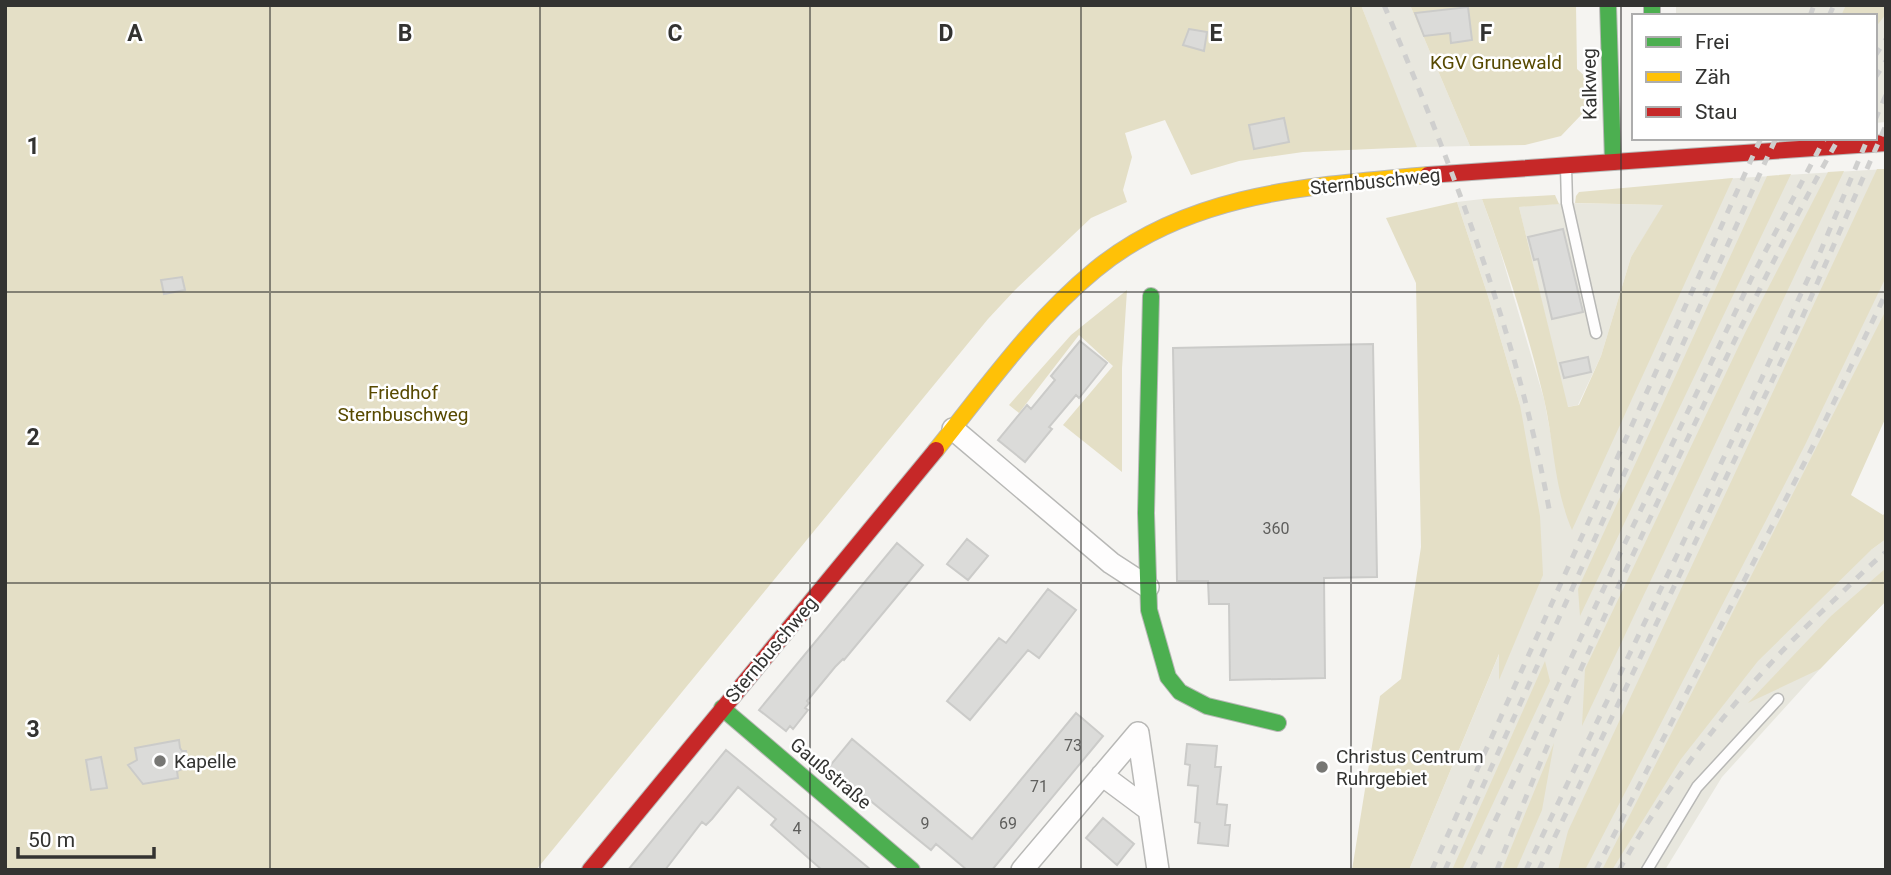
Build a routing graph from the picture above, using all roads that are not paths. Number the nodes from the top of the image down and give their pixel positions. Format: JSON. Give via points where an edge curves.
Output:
{"nodes":[{"id":1,"x":1608,"y":5,"type":"edge"},
{"id":2,"x":1654,"y":140,"type":"edge"},
{"id":3,"x":1886,"y":143,"type":"edge"},
{"id":4,"x":1655,"y":159,"type":"junction"},
{"id":5,"x":1613,"y":162,"type":"junction"},
{"id":6,"x":1566,"y":165,"type":"junction"},
{"id":7,"x":1150,"y":296,"type":"dead end"},
{"id":8,"x":1596,"y":333,"type":"dead end"},
{"id":9,"x":953,"y":429,"type":"junction"},
{"id":10,"x":1148,"y":587,"type":"junction"},
{"id":11,"x":1778,"y":699,"type":"dead end"},
{"id":12,"x":722,"y":708,"type":"junction"},
{"id":13,"x":1278,"y":723,"type":"dead end"},
{"id":14,"x":1102,"y":775,"type":"junction"},
{"id":15,"x":1149,"y":810,"type":"junction"},
{"id":16,"x":590,"y":870,"type":"edge"},
{"id":17,"x":912,"y":870,"type":"edge"},
{"id":18,"x":1022,"y":870,"type":"edge"},
{"id":19,"x":1158,"y":870,"type":"edge"},
{"id":20,"x":1647,"y":870,"type":"edge"}],
"edges":[{"from":1,"to":5,"type":"main road","name":"Kalkweg"},
{"from":2,"to":4,"type":"main road"},
{"from":3,"to":4,"type":"main road","name":"Sternbuschweg"},
{"from":4,"to":5,"type":"main road","name":"Sternbuschweg"},
{"from":5,"to":6,"type":"main road","name":"Sternbuschweg"},
{"from":6,"to":8,"type":"lane","via":[[1567,203]]},
{"from":6,"to":9,"type":"main road","name":"Sternbuschweg","via":[[1287,190],[1243,197],[1177,220],[1115,253],[1070,290]]},
{"from":7,"to":10,"type":"main road"},
{"from":9,"to":10,"type":"street","via":[[1111,563]]},
{"from":9,"to":12,"type":"main road","name":"Sternbuschweg"},
{"from":10,"to":13,"type":"main road","via":[[1149,610],[1168,677],[1180,692],[1207,706]]},
{"from":11,"to":20,"type":"lane","via":[[1697,787]]},
{"from":12,"to":16,"type":"main road","name":"Sternbuschweg"},
{"from":12,"to":17,"type":"main road","name":"Gaußstraße"},
{"from":14,"to":15,"type":"street"},
{"from":14,"to":15,"type":"street","via":[[1138,733]]},
{"from":14,"to":18,"type":"street"},
{"from":15,"to":19,"type":"street"}]}
